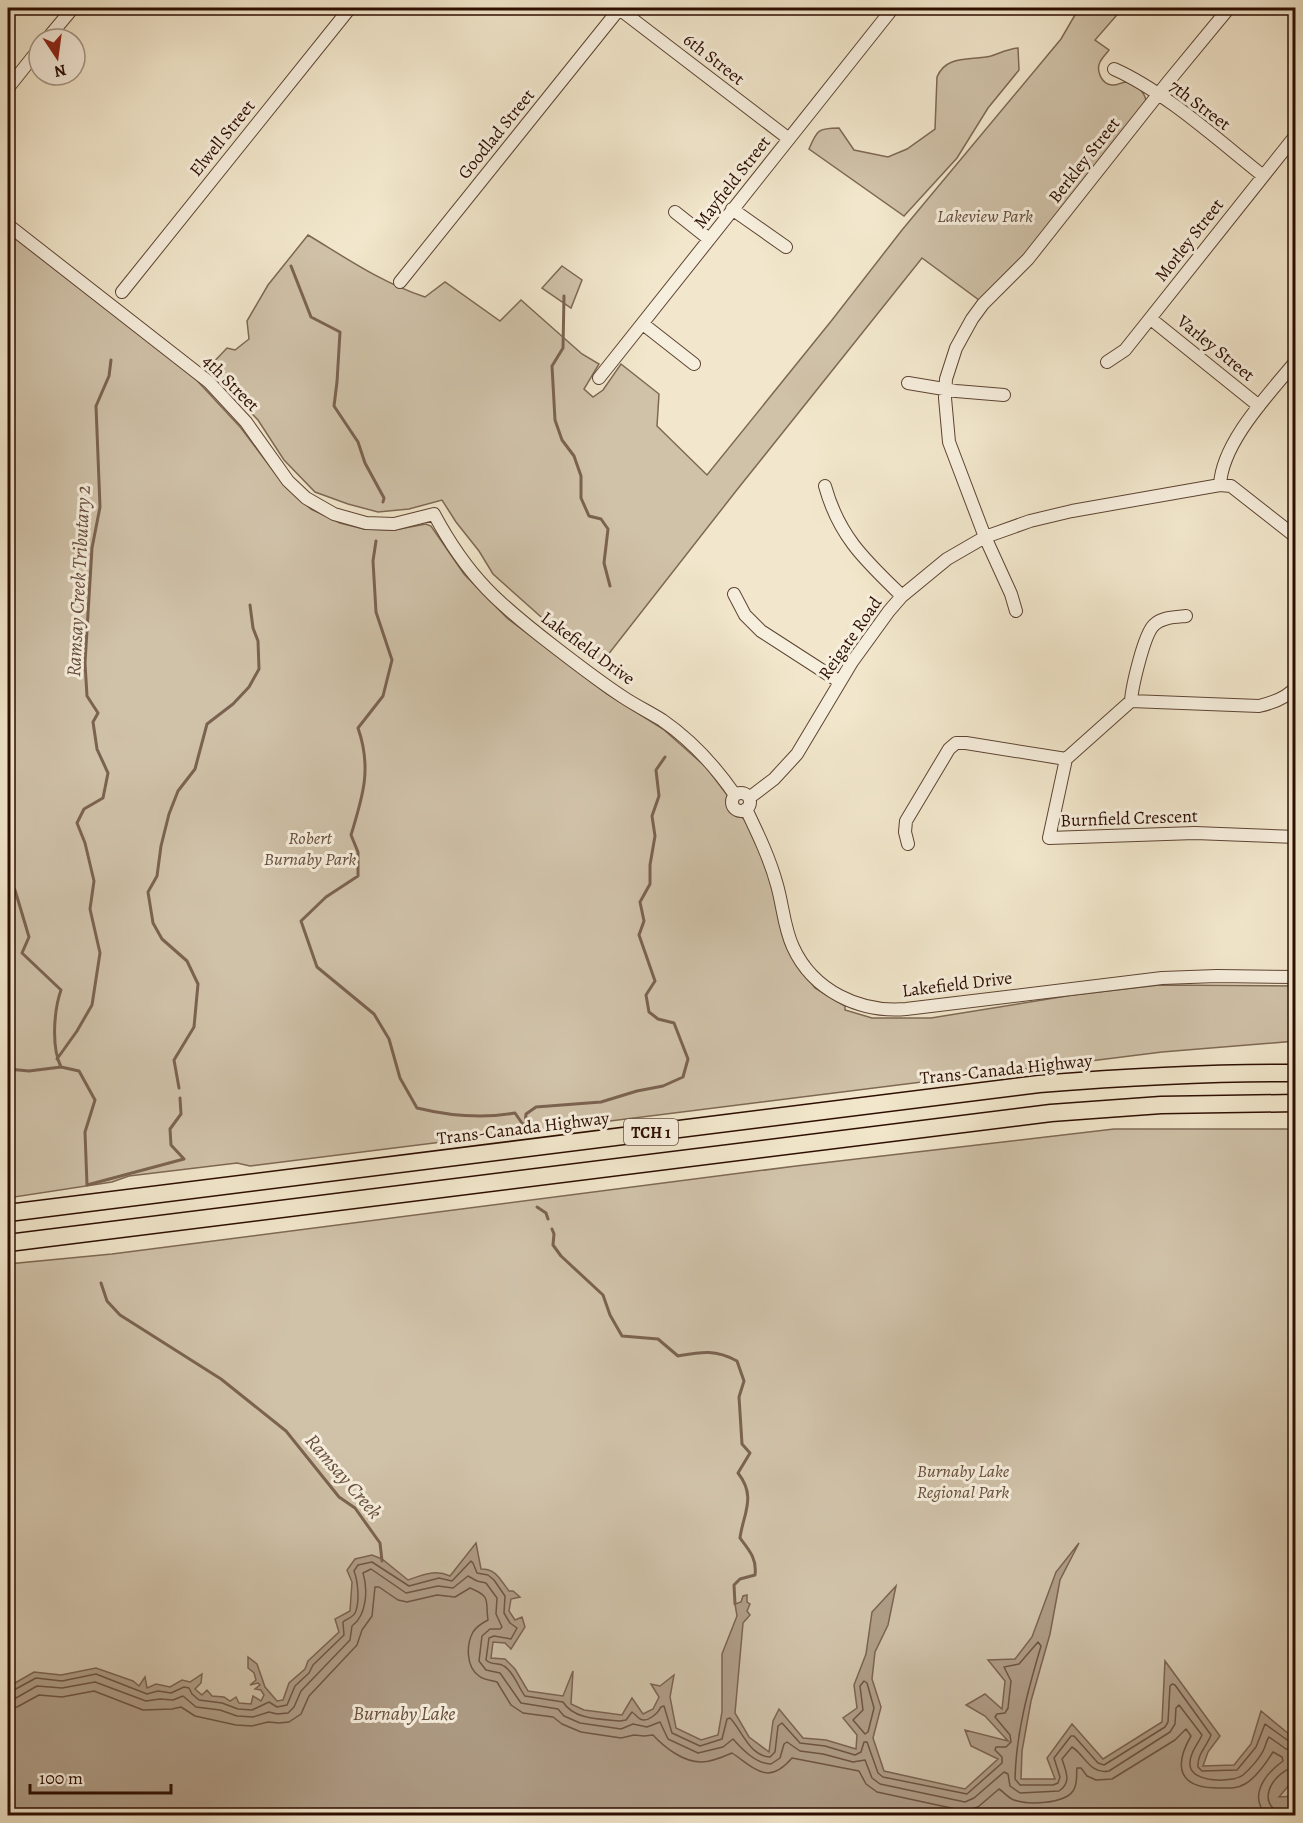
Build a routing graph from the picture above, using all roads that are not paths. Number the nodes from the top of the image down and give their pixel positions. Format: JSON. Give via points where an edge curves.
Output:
{"nodes":[{"id":1,"x":73,"y":8,"type":"edge"},
{"id":2,"x":350,"y":8,"type":"edge"},
{"id":3,"x":619,"y":8,"type":"edge"},
{"id":4,"x":892,"y":8,"type":"edge"},
{"id":5,"x":1229,"y":8,"type":"edge"},
{"id":6,"x":58,"y":27,"type":"edge"},
{"id":7,"x":27,"y":65,"type":"edge"},
{"id":8,"x":1113,"y":69,"type":"dead end"},
{"id":9,"x":8,"y":88,"type":"edge"},
{"id":10,"x":1158,"y":95,"type":"junction"},
{"id":11,"x":1296,"y":135,"type":"edge"},
{"id":12,"x":789,"y":139,"type":"junction"},
{"id":13,"x":1262,"y":175,"type":"junction"},
{"id":14,"x":732,"y":209,"type":"junction"},
{"id":15,"x":675,"y":212,"type":"dead end"},
{"id":16,"x":8,"y":225,"type":"edge"},
{"id":17,"x":709,"y":239,"type":"junction"},
{"id":18,"x":786,"y":247,"type":"dead end"},
{"id":19,"x":400,"y":282,"type":"dead end"},
{"id":20,"x":122,"y":292,"type":"dead end"},
{"id":21,"x":1150,"y":318,"type":"junction"},
{"id":22,"x":643,"y":324,"type":"junction"},
{"id":23,"x":1296,"y":361,"type":"edge"},
{"id":24,"x":1107,"y":362,"type":"dead end"},
{"id":25,"x":694,"y":364,"type":"dead end"},
{"id":26,"x":599,"y":378,"type":"dead end"},
{"id":27,"x":908,"y":383,"type":"dead end"},
{"id":28,"x":945,"y":388,"type":"junction"},
{"id":29,"x":1004,"y":395,"type":"dead end"},
{"id":30,"x":1259,"y":406,"type":"junction"},
{"id":31,"x":1220,"y":485,"type":"junction"},
{"id":32,"x":825,"y":486,"type":"dead end"},
{"id":33,"x":434,"y":514,"type":"joint"},
{"id":34,"x":985,"y":537,"type":"junction"},
{"id":35,"x":1296,"y":537,"type":"edge"},
{"id":36,"x":734,"y":594,"type":"dead end"},
{"id":37,"x":902,"y":596,"type":"junction"},
{"id":38,"x":1016,"y":611,"type":"dead end"},
{"id":39,"x":1186,"y":615,"type":"dead end"},
{"id":40,"x":840,"y":682,"type":"junction"},
{"id":41,"x":1294,"y":692,"type":"edge"},
{"id":42,"x":1131,"y":701,"type":"junction"},
{"id":43,"x":1066,"y":759,"type":"junction"},
{"id":44,"x":747,"y":803,"type":"junction"},
{"id":45,"x":1296,"y":837,"type":"edge"},
{"id":46,"x":908,"y":844,"type":"dead end"},
{"id":47,"x":1296,"y":977,"type":"edge"},
{"id":48,"x":1296,"y":1072,"type":"edge"},
{"id":49,"x":1296,"y":1103,"type":"edge"},
{"id":50,"x":8,"y":1213,"type":"edge"},
{"id":51,"x":8,"y":1243,"type":"edge"}],
"edges":[{"from":1,"to":6,"type":"street"},
{"from":2,"to":20,"type":"street","name":"Elwell Street"},
{"from":3,"to":12,"type":"street","name":"6th Street"},
{"from":3,"to":19,"type":"street","name":"Goodlad Street"},
{"from":4,"to":12,"type":"street","name":"Mayfield Street"},
{"from":5,"to":10,"type":"street","name":"Berkley Street"},
{"from":7,"to":9,"type":"street"},
{"from":8,"to":10,"type":"street","name":"7th Street"},
{"from":10,"to":13,"type":"street","name":"7th Street"},
{"from":10,"to":28,"type":"street","name":"Berkley Street","via":[[1028,260],[972,319],[956,348]]},
{"from":11,"to":13,"type":"street","name":"Morley Street"},
{"from":12,"to":14,"type":"street","name":"Mayfield Street"},
{"from":13,"to":21,"type":"street","name":"Morley Street"},
{"from":14,"to":17,"type":"street","name":"Mayfield Street"},
{"from":14,"to":18,"type":"street"},
{"from":15,"to":17,"type":"street"},
{"from":16,"to":33,"type":"street","name":"4th Street","via":[[209,382],[306,498],[334,514],[366,523],[394,524]]},
{"from":17,"to":22,"type":"street","name":"Mayfield Street"},
{"from":21,"to":24,"type":"street","name":"Morley Street","via":[[1125,350]]},
{"from":21,"to":30,"type":"street","name":"Varley Street"},
{"from":22,"to":25,"type":"street"},
{"from":22,"to":26,"type":"street","name":"Mayfield Street"},
{"from":23,"to":30,"type":"street"},
{"from":27,"to":28,"type":"street"},
{"from":28,"to":29,"type":"street"},
{"from":28,"to":34,"type":"street","name":"Berkley Street","via":[[949,442]]},
{"from":30,"to":31,"type":"street","via":[[1233,445],[1221,472]]},
{"from":31,"to":34,"type":"street","name":"Reigate Road","via":[[1049,516]]},
{"from":31,"to":35,"type":"street","via":[[1231,486]]},
{"from":32,"to":37,"type":"street","via":[[849,540]]},
{"from":33,"to":44,"type":"street","name":"Lakefield Drive","via":[[466,566],[495,599],[590,673],[681,735],[717,770],[735,795],[743,793]]},
{"from":34,"to":37,"type":"street","name":"Reigate Road","via":[[933,569]]},
{"from":34,"to":38,"type":"street","name":"Berkley Street"},
{"from":36,"to":40,"type":"street","via":[[745,615],[761,631]]},
{"from":37,"to":40,"type":"street","name":"Reigate Road","via":[[874,629]]},
{"from":39,"to":42,"type":"street","via":[[1160,621],[1151,629]]},
{"from":40,"to":44,"type":"street","name":"Reigate Road","via":[[797,754]]},
{"from":41,"to":42,"type":"street","via":[[1272,703],[1253,706]]},
{"from":42,"to":43,"type":"street"},
{"from":43,"to":45,"type":"street","name":"Burnfield Crescent","via":[[1049,838],[1195,833]]},
{"from":43,"to":46,"type":"street","via":[[956,743],[906,821]]},
{"from":44,"to":47,"type":"street","name":"Lakefield Drive","via":[[799,957],[819,982],[842,998],[865,1007],[898,1010],[1162,978]]},
{"from":48,"to":50,"type":"highway","name":"Trans-Canada Highway","number":"TCH 1","via":[[1194,1073],[1039,1084]]},
{"from":49,"to":51,"type":"highway","number":"TCH 1","via":[[1161,1105],[1051,1113]]}]}
